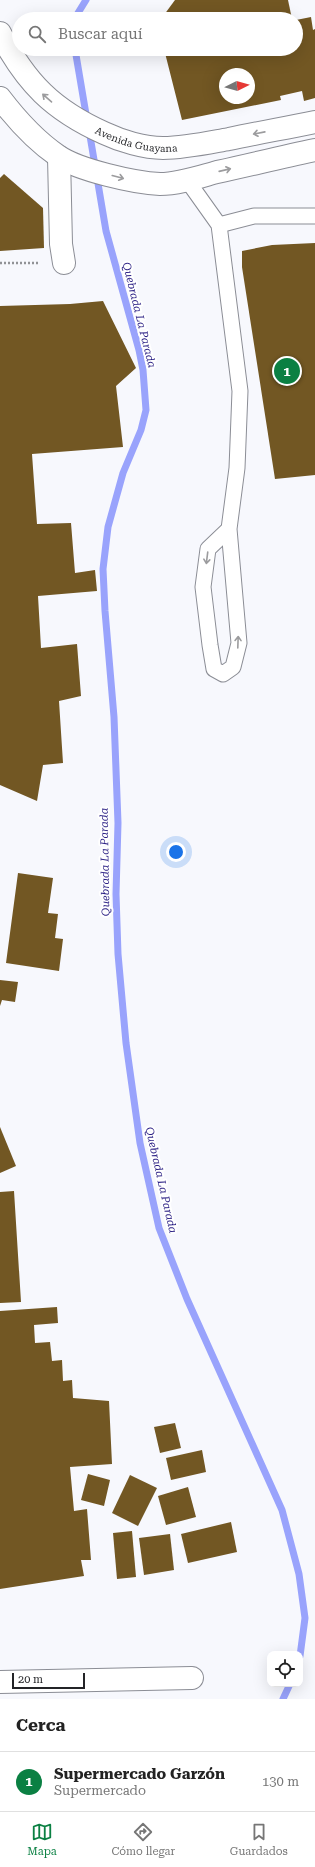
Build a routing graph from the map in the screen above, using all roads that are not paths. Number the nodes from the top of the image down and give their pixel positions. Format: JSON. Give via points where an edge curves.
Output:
{"nodes":[{"id":1,"x":0,"y":32,"type":"edge"},
{"id":2,"x":12,"y":53,"type":"edge"},
{"id":3,"x":14,"y":56,"type":"edge"},
{"id":4,"x":0,"y":98,"type":"edge"},
{"id":5,"x":306,"y":124,"type":"edge"},
{"id":6,"x":312,"y":154,"type":"edge"},
{"id":7,"x":59,"y":157,"type":"junction"},
{"id":8,"x":187,"y":180,"type":"junction"},
{"id":9,"x":315,"y":216,"type":"edge"},
{"id":10,"x":219,"y":225,"type":"junction"},
{"id":11,"x":64,"y":263,"type":"road end"},
{"id":12,"x":229,"y":529,"type":"junction"},
{"id":13,"x":192,"y":1678,"type":"dead end"},
{"id":14,"x":0,"y":1682,"type":"edge"}],
"edges":[{"from":2,"to":1,"type":"street","name":"Avenida Guayana","one_way":true},
{"from":5,"to":3,"type":"street","name":"Avenida Guayana","one_way":true,"via":[[162,148],[131,143],[78,121],[58,107],[34,84]]},
{"from":4,"to":7,"type":"street","via":[[38,139]]},
{"from":5,"to":6,"type":"street"},
{"from":8,"to":6,"type":"street","one_way":true},
{"from":7,"to":8,"type":"street","one_way":true,"via":[[121,179],[161,184]]},
{"from":7,"to":11,"type":"street","via":[[61,244]]},
{"from":8,"to":10,"type":"lane"},
{"from":9,"to":10,"type":"lane","via":[[254,216]]},
{"from":10,"to":12,"type":"lane","via":[[240,391],[237,468]]},
{"from":12,"to":12,"type":"lane","one_way":true,"via":[[208,549],[203,587],[214,669],[223,674],[233,667],[240,643]]},
{"from":13,"to":14,"type":"street"}]}
